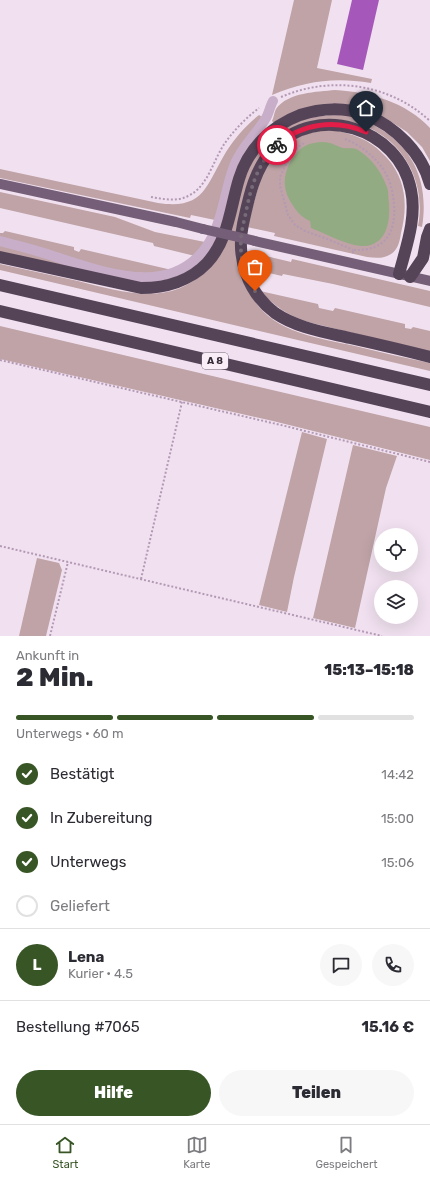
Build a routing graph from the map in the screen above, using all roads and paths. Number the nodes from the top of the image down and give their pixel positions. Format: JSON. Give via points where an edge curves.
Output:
{"nodes":[{"id":1,"x":272,"y":101,"type":"dead end"},
{"id":2,"x":340,"y":138,"type":"dead end"},
{"id":3,"x":308,"y":140,"type":"dead end"},
{"id":4,"x":0,"y":184,"type":"edge"},
{"id":5,"x":430,"y":184,"type":"edge"},
{"id":6,"x":430,"y":229,"type":"edge"},
{"id":7,"x":0,"y":241,"type":"edge"},
{"id":8,"x":353,"y":250,"type":"junction"},
{"id":9,"x":0,"y":257,"type":"edge"},
{"id":10,"x":351,"y":263,"type":"junction"},
{"id":11,"x":405,"y":275,"type":"junction"},
{"id":12,"x":430,"y":281,"type":"edge"},
{"id":13,"x":0,"y":285,"type":"edge"},
{"id":14,"x":0,"y":311,"type":"edge"},
{"id":15,"x":430,"y":356,"type":"edge"},
{"id":16,"x":0,"y":360,"type":"edge"},
{"id":17,"x":430,"y":385,"type":"edge"},
{"id":18,"x":182,"y":402,"type":"junction"},
{"id":19,"x":430,"y":412,"type":"edge"},
{"id":20,"x":430,"y":462,"type":"edge"},
{"id":21,"x":0,"y":546,"type":"edge"},
{"id":22,"x":68,"y":562,"type":"junction"},
{"id":23,"x":141,"y":579,"type":"junction"},
{"id":24,"x":50,"y":636,"type":"edge"},
{"id":25,"x":382,"y":636,"type":"edge"}],
"edges":[{"from":1,"to":7,"type":"lane","via":[[266,118],[236,160],[212,237],[200,254],[181,269],[157,277],[132,276]]},
{"from":2,"to":8,"type":"path","via":[[359,146],[382,168],[389,180],[394,202],[393,223],[387,238],[373,248]]},
{"from":3,"to":8,"type":"path","via":[[294,151],[281,174],[280,186],[288,215],[295,225]]},
{"from":4,"to":10,"type":"main road","bridge":true},
{"from":5,"to":9,"type":"highway","via":[[416,156],[399,136],[385,125],[352,111],[315,111],[282,123],[254,149],[241,173],[228,225],[220,244],[206,263],[183,280],[161,287],[141,288]]},
{"from":6,"to":11,"type":"highway","via":[[423,258]]},
{"from":8,"to":10,"type":"path"},
{"from":10,"to":11,"type":"main road"},
{"from":11,"to":12,"type":"main road"},
{"from":11,"to":15,"type":"highway","via":[[413,202],[406,174],[391,151],[366,132],[334,124],[300,130],[274,148],[254,180],[240,241],[244,269],[259,298],[286,320],[303,326]]},
{"from":13,"to":17,"type":"highway","number":"A 8"},
{"from":14,"to":19,"type":"highway","number":"A 8"},
{"from":16,"to":18,"type":"path"},
{"from":18,"to":20,"type":"path"},
{"from":18,"to":23,"type":"path"},
{"from":21,"to":22,"type":"path"},
{"from":22,"to":23,"type":"path"},
{"from":22,"to":24,"type":"path"},
{"from":23,"to":25,"type":"path"}]}
